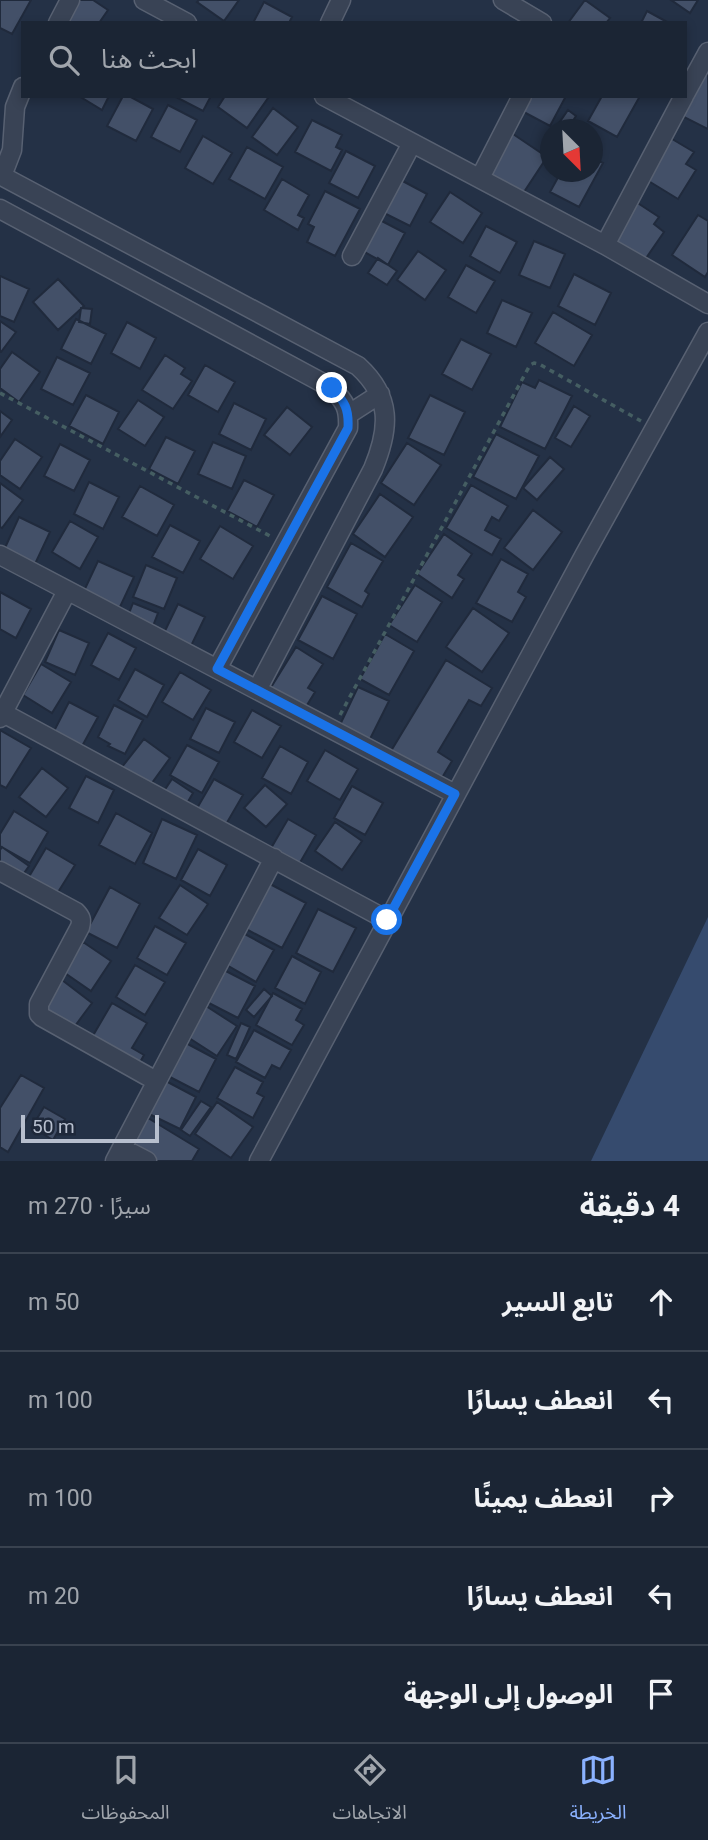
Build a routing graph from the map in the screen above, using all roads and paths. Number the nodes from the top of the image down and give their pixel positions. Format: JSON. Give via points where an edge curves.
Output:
{"nodes":[{"id":1,"x":70,"y":0,"type":"edge"},
{"id":2,"x":144,"y":0,"type":"edge"},
{"id":3,"x":341,"y":0,"type":"edge"},
{"id":4,"x":503,"y":0,"type":"edge"},
{"id":5,"x":59,"y":21,"type":"edge"},
{"id":6,"x":183,"y":21,"type":"edge"},
{"id":7,"x":331,"y":21,"type":"edge"},
{"id":8,"x":539,"y":21,"type":"edge"},
{"id":9,"x":708,"y":52,"type":"edge"},
{"id":10,"x":687,"y":91,"type":"edge"},
{"id":11,"x":21,"y":92,"type":"edge"},
{"id":12,"x":328,"y":98,"type":"edge"},
{"id":13,"x":521,"y":98,"type":"edge"},
{"id":14,"x":683,"y":98,"type":"edge"},
{"id":15,"x":412,"y":143,"type":"junction"},
{"id":16,"x":1,"y":175,"type":"edge"},
{"id":17,"x":480,"y":178,"type":"junction"},
{"id":18,"x":0,"y":209,"type":"edge"},
{"id":19,"x":605,"y":245,"type":"junction"},
{"id":20,"x":352,"y":256,"type":"dead end"},
{"id":21,"x":708,"y":304,"type":"edge"},
{"id":22,"x":708,"y":332,"type":"edge"},
{"id":23,"x":708,"y":349,"type":"edge"},
{"id":24,"x":0,"y":393,"type":"edge"},
{"id":25,"x":380,"y":394,"type":"junction"},
{"id":26,"x":349,"y":414,"type":"junction"},
{"id":27,"x":655,"y":428,"type":"junction"},
{"id":28,"x":285,"y":543,"type":"junction"},
{"id":29,"x":0,"y":555,"type":"edge"},
{"id":30,"x":67,"y":591,"type":"junction"},
{"id":31,"x":217,"y":669,"type":"junction"},
{"id":32,"x":257,"y":690,"type":"junction"},
{"id":33,"x":1,"y":716,"type":"edge"},
{"id":34,"x":332,"y":730,"type":"junction"},
{"id":35,"x":455,"y":794,"type":"junction"},
{"id":36,"x":274,"y":858,"type":"junction"},
{"id":37,"x":0,"y":871,"type":"edge"},
{"id":38,"x":387,"y":920,"type":"junction"},
{"id":39,"x":156,"y":1081,"type":"junction"},
{"id":40,"x":119,"y":1154,"type":"edge"},
{"id":41,"x":148,"y":1161,"type":"edge"},
{"id":42,"x":259,"y":1161,"type":"edge"},
{"id":43,"x":271,"y":1161,"type":"edge"}],
"edges":[{"from":1,"to":5,"type":"street"},
{"from":2,"to":6,"type":"street"},
{"from":3,"to":7,"type":"street"},
{"from":4,"to":8,"type":"street"},
{"from":9,"to":10,"type":"street"},
{"from":11,"to":16,"type":"street","via":[[15,107],[12,150]]},
{"from":12,"to":15,"type":"street"},
{"from":13,"to":17,"type":"street"},
{"from":14,"to":19,"type":"street"},
{"from":15,"to":17,"type":"street"},
{"from":15,"to":20,"type":"street"},
{"from":16,"to":25,"type":"street","via":[[358,366]]},
{"from":17,"to":19,"type":"street"},
{"from":18,"to":26,"type":"street","via":[[332,388]]},
{"from":19,"to":21,"type":"street"},
{"from":22,"to":27,"type":"street"},
{"from":23,"to":43,"type":"street"},
{"from":24,"to":28,"type":"path"},
{"from":25,"to":26,"type":"street"},
{"from":25,"to":32,"type":"street","via":[[386,418],[383,445]]},
{"from":26,"to":28,"type":"street","via":[[348,428]]},
{"from":27,"to":34,"type":"path","via":[[539,364],[530,365]]},
{"from":27,"to":35,"type":"street"},
{"from":28,"to":31,"type":"street"},
{"from":29,"to":30,"type":"street"},
{"from":30,"to":31,"type":"street"},
{"from":30,"to":33,"type":"street"},
{"from":31,"to":32,"type":"street"},
{"from":32,"to":34,"type":"street"},
{"from":33,"to":36,"type":"street"},
{"from":34,"to":35,"type":"street"},
{"from":35,"to":38,"type":"street"},
{"from":36,"to":38,"type":"street"},
{"from":36,"to":39,"type":"street"},
{"from":37,"to":39,"type":"street","via":[[76,912],[82,922],[39,1004],[39,1014]]},
{"from":38,"to":42,"type":"street"},
{"from":39,"to":40,"type":"street"},
{"from":40,"to":41,"type":"street"}]}
